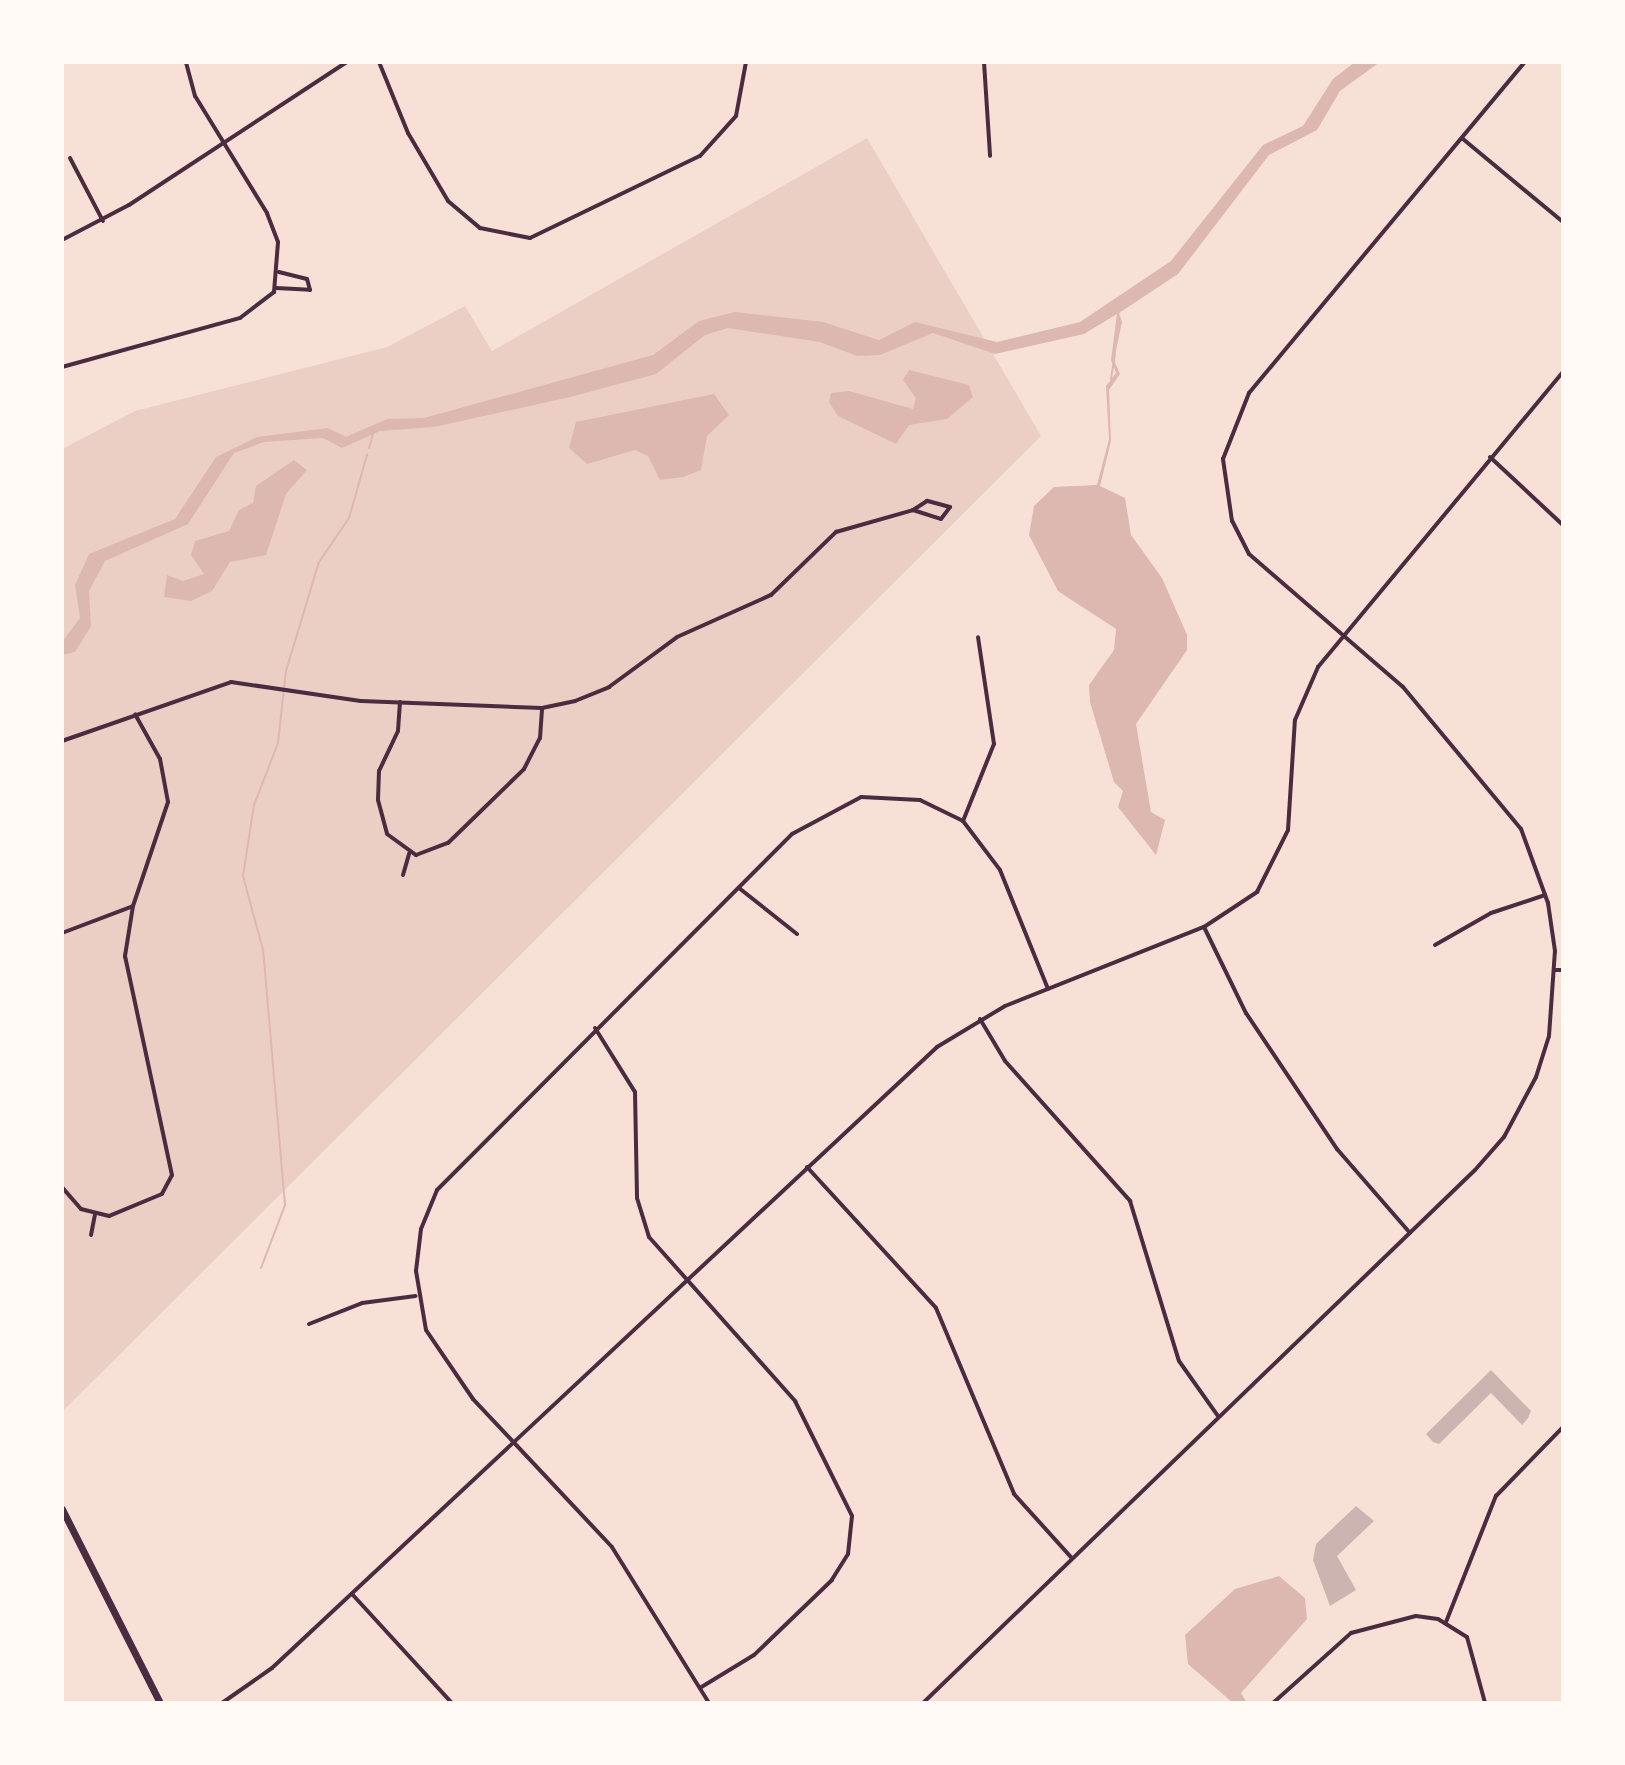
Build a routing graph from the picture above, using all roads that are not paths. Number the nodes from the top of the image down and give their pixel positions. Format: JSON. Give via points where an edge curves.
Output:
{"nodes":[{"id":1,"x":186,"y":62,"type":"edge"},
{"id":2,"x":347,"y":62,"type":"edge"},
{"id":3,"x":379,"y":62,"type":"edge"},
{"id":4,"x":746,"y":62,"type":"edge"},
{"id":5,"x":984,"y":62,"type":"edge"},
{"id":6,"x":1525,"y":62,"type":"edge"},
{"id":7,"x":1463,"y":139,"type":"junction"},
{"id":8,"x":224,"y":140,"type":"junction"},
{"id":9,"x":990,"y":156,"type":"dead end"},
{"id":10,"x":70,"y":158,"type":"dead end"},
{"id":11,"x":103,"y":221,"type":"junction"},
{"id":12,"x":1563,"y":222,"type":"edge"},
{"id":13,"x":62,"y":240,"type":"edge"},
{"id":14,"x":279,"y":272,"type":"junction"},
{"id":15,"x":276,"y":288,"type":"junction"},
{"id":16,"x":62,"y":367,"type":"edge"},
{"id":17,"x":1563,"y":372,"type":"edge"},
{"id":18,"x":1490,"y":457,"type":"junction"},
{"id":19,"x":913,"y":510,"type":"junction"},
{"id":20,"x":1563,"y":525,"type":"edge"},
{"id":21,"x":1341,"y":636,"type":"junction"},
{"id":22,"x":978,"y":637,"type":"dead end"},
{"id":23,"x":400,"y":702,"type":"junction"},
{"id":24,"x":542,"y":708,"type":"junction"},
{"id":25,"x":134,"y":713,"type":"junction"},
{"id":26,"x":62,"y":741,"type":"edge"},
{"id":27,"x":963,"y":821,"type":"junction"},
{"id":28,"x":409,"y":853,"type":"junction"},
{"id":29,"x":403,"y":875,"type":"dead end"},
{"id":30,"x":739,"y":888,"type":"junction"},
{"id":31,"x":1545,"y":895,"type":"junction"},
{"id":32,"x":133,"y":906,"type":"junction"},
{"id":33,"x":1204,"y":927,"type":"junction"},
{"id":34,"x":62,"y":933,"type":"edge"},
{"id":35,"x":797,"y":934,"type":"dead end"},
{"id":36,"x":1435,"y":945,"type":"dead end"},
{"id":37,"x":1554,"y":970,"type":"junction"},
{"id":38,"x":1563,"y":970,"type":"edge"},
{"id":39,"x":1048,"y":989,"type":"junction"},
{"id":40,"x":980,"y":1019,"type":"junction"},
{"id":41,"x":595,"y":1028,"type":"junction"},
{"id":42,"x":807,"y":1166,"type":"junction"},
{"id":43,"x":62,"y":1187,"type":"edge"},
{"id":44,"x":95,"y":1215,"type":"junction"},
{"id":45,"x":1410,"y":1233,"type":"junction"},
{"id":46,"x":91,"y":1235,"type":"dead end"},
{"id":47,"x":685,"y":1282,"type":"junction"},
{"id":48,"x":416,"y":1296,"type":"junction"},
{"id":49,"x":309,"y":1324,"type":"dead end"},
{"id":50,"x":1218,"y":1416,"type":"junction"},
{"id":51,"x":1563,"y":1427,"type":"edge"},
{"id":52,"x":513,"y":1440,"type":"junction"},
{"id":53,"x":62,"y":1509,"type":"edge"},
{"id":54,"x":1071,"y":1557,"type":"junction"},
{"id":55,"x":352,"y":1594,"type":"junction"},
{"id":56,"x":1446,"y":1622,"type":"junction"},
{"id":57,"x":700,"y":1688,"type":"junction"},
{"id":58,"x":160,"y":1703,"type":"edge"},
{"id":59,"x":222,"y":1703,"type":"edge"},
{"id":60,"x":452,"y":1703,"type":"edge"},
{"id":61,"x":709,"y":1703,"type":"edge"},
{"id":62,"x":923,"y":1703,"type":"edge"},
{"id":63,"x":1273,"y":1703,"type":"edge"},
{"id":64,"x":1485,"y":1703,"type":"edge"}],
"edges":[{"from":1,"to":8,"type":"street","via":[[195,96]]},
{"from":2,"to":8,"type":"street"},
{"from":3,"to":4,"type":"street","via":[[408,133],[448,201],[480,228],[530,238],[700,156],[736,116]]},
{"from":5,"to":9,"type":"street"},
{"from":6,"to":7,"type":"street"},
{"from":7,"to":12,"type":"street"},
{"from":7,"to":21,"type":"street","via":[[1249,393],[1223,459],[1232,521],[1249,554]]},
{"from":8,"to":11,"type":"street"},
{"from":8,"to":14,"type":"street","via":[[267,213]]},
{"from":10,"to":11,"type":"street"},
{"from":11,"to":13,"type":"street"},
{"from":14,"to":15,"type":"street"},
{"from":14,"to":15,"type":"street","via":[[307,279],[310,290]]},
{"from":15,"to":16,"type":"street","via":[[240,318]]},
{"from":17,"to":18,"type":"street"},
{"from":18,"to":20,"type":"street"},
{"from":18,"to":21,"type":"street"},
{"from":19,"to":19,"type":"street","via":[[927,501],[950,507],[941,519]]},
{"from":19,"to":24,"type":"street","via":[[836,532],[771,595],[677,637],[599,692]]},
{"from":21,"to":31,"type":"street","via":[[1403,687],[1491,785],[1521,829]]},
{"from":21,"to":33,"type":"street","via":[[1302,696],[1288,830],[1277,861],[1240,907]]},
{"from":22,"to":27,"type":"street","via":[[994,744]]},
{"from":23,"to":24,"type":"street"},
{"from":23,"to":25,"type":"street","via":[[231,682]]},
{"from":23,"to":28,"type":"street","via":[[378,790],[387,834]]},
{"from":24,"to":28,"type":"street","via":[[540,738],[524,769],[448,843]]},
{"from":25,"to":26,"type":"street"},
{"from":25,"to":32,"type":"street","via":[[160,759],[168,802]]},
{"from":27,"to":30,"type":"street","via":[[920,800],[861,797],[813,818]]},
{"from":27,"to":39,"type":"street","via":[[1000,870]]},
{"from":28,"to":29,"type":"street"},
{"from":30,"to":35,"type":"street"},
{"from":30,"to":41,"type":"street"},
{"from":31,"to":36,"type":"street","via":[[1491,913]]},
{"from":31,"to":37,"type":"street"},
{"from":32,"to":34,"type":"street"},
{"from":32,"to":44,"type":"street","via":[[125,956],[172,1175],[150,1201]]},
{"from":33,"to":39,"type":"street"},
{"from":33,"to":45,"type":"street","via":[[1246,1013],[1337,1149]]},
{"from":37,"to":38,"type":"street"},
{"from":37,"to":45,"type":"street","via":[[1549,1036],[1516,1119]]},
{"from":39,"to":40,"type":"street"},
{"from":40,"to":42,"type":"street","via":[[906,1073]]},
{"from":40,"to":50,"type":"street","via":[[1005,1061],[1130,1201],[1179,1361]]},
{"from":41,"to":47,"type":"street","via":[[635,1092],[643,1221]]},
{"from":41,"to":48,"type":"street","via":[[437,1190],[421,1229]]},
{"from":42,"to":47,"type":"street"},
{"from":42,"to":54,"type":"street","via":[[936,1308],[1014,1494]]},
{"from":43,"to":44,"type":"street"},
{"from":44,"to":46,"type":"street"},
{"from":45,"to":50,"type":"street"},
{"from":47,"to":52,"type":"street"},
{"from":47,"to":57,"type":"street","via":[[795,1401],[847,1498],[852,1524],[848,1554],[832,1580],[761,1650]]},
{"from":48,"to":49,"type":"street","via":[[362,1303]]},
{"from":48,"to":52,"type":"street","via":[[441,1358]]},
{"from":50,"to":54,"type":"street"},
{"from":51,"to":56,"type":"street","via":[[1496,1496]]},
{"from":52,"to":55,"type":"street"},
{"from":52,"to":57,"type":"street","via":[[612,1547]]},
{"from":53,"to":58,"type":"main road"},
{"from":54,"to":62,"type":"street"},
{"from":55,"to":59,"type":"street"},
{"from":55,"to":60,"type":"street"},
{"from":56,"to":63,"type":"street","via":[[1408,1617],[1356,1631]]},
{"from":56,"to":64,"type":"street","via":[[1472,1645]]},
{"from":57,"to":61,"type":"street"}]}
